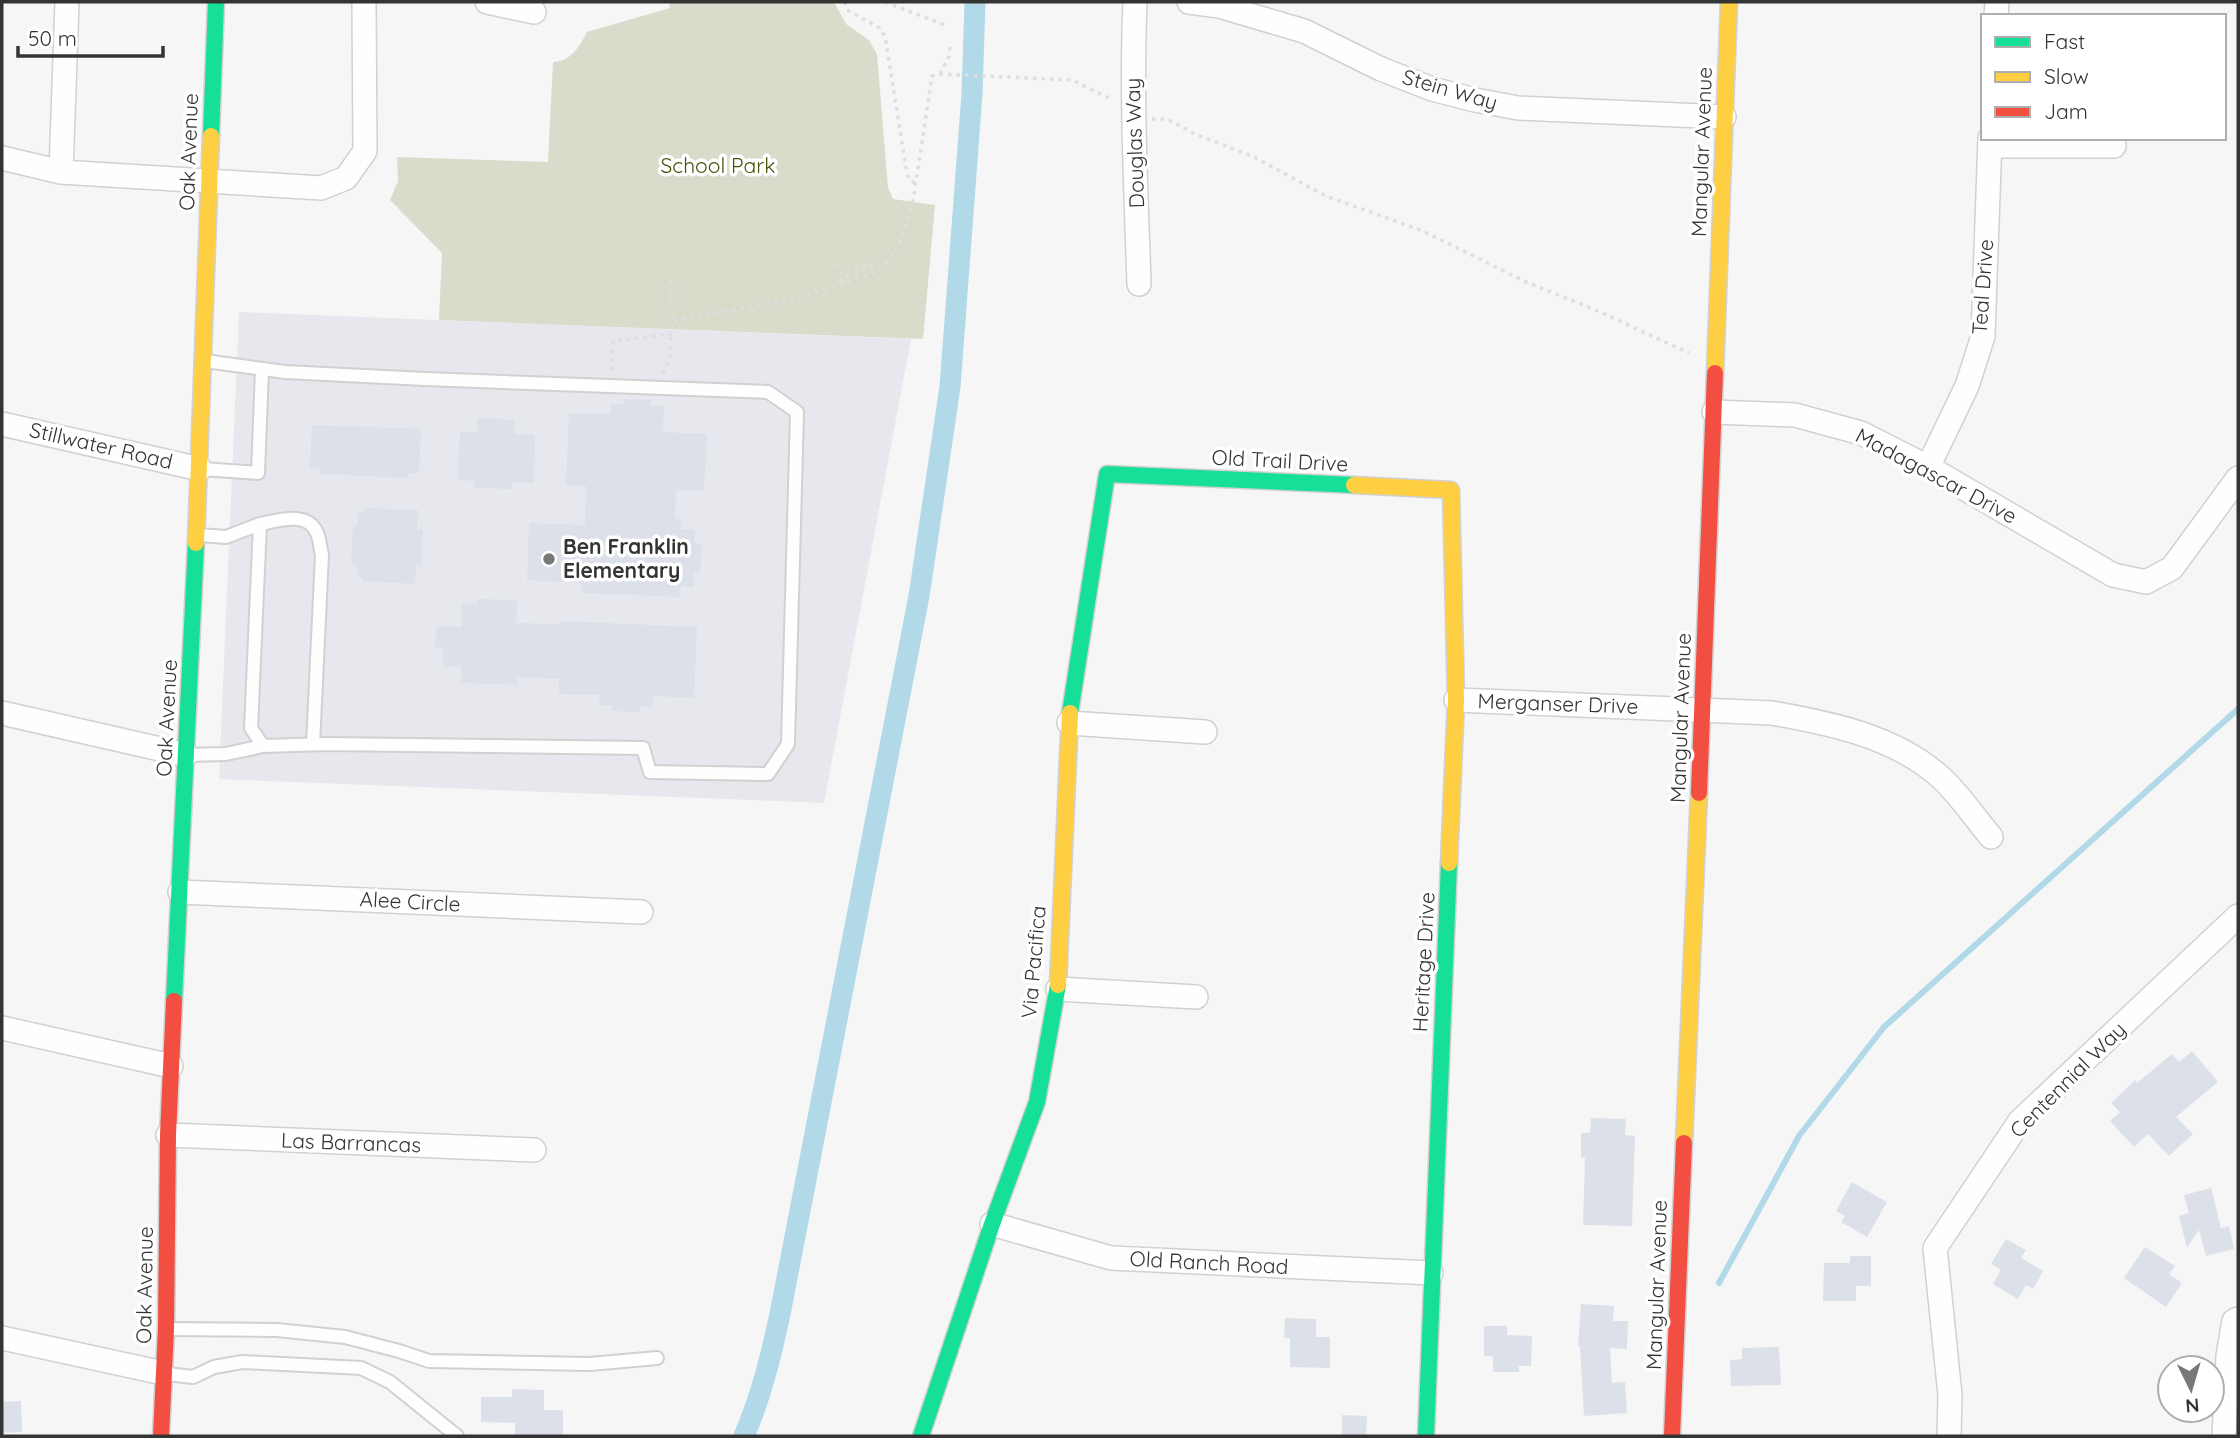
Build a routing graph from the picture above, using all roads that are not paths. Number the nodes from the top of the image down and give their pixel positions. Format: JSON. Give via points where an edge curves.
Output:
{"nodes":[{"id":1,"x":67,"y":2,"type":"edge"},
{"id":2,"x":216,"y":2,"type":"edge"},
{"id":3,"x":364,"y":2,"type":"edge"},
{"id":4,"x":487,"y":2,"type":"edge"},
{"id":5,"x":1135,"y":2,"type":"edge"},
{"id":6,"x":1189,"y":2,"type":"edge"},
{"id":7,"x":1729,"y":2,"type":"edge"},
{"id":8,"x":534,"y":12,"type":"dead end"},
{"id":9,"x":1724,"y":117,"type":"junction"},
{"id":10,"x":1990,"y":142,"type":"edge"},
{"id":11,"x":2114,"y":146,"type":"dead end"},
{"id":12,"x":2,"y":158,"type":"edge"},
{"id":13,"x":61,"y":172,"type":"junction"},
{"id":14,"x":209,"y":183,"type":"junction"},
{"id":15,"x":1139,"y":284,"type":"dead end"},
{"id":16,"x":204,"y":361,"type":"junction"},
{"id":17,"x":261,"y":369,"type":"junction"},
{"id":18,"x":1714,"y":412,"type":"junction"},
{"id":19,"x":2,"y":424,"type":"edge"},
{"id":20,"x":1928,"y":467,"type":"junction"},
{"id":21,"x":200,"y":469,"type":"junction"},
{"id":22,"x":1108,"y":474,"type":"joint"},
{"id":23,"x":2238,"y":478,"type":"edge"},
{"id":24,"x":1451,"y":490,"type":"joint"},
{"id":25,"x":260,"y":524,"type":"junction"},
{"id":26,"x":197,"y":535,"type":"junction"},
{"id":27,"x":1456,"y":700,"type":"junction"},
{"id":28,"x":1702,"y":710,"type":"junction"},
{"id":29,"x":2,"y":713,"type":"edge"},
{"id":30,"x":1069,"y":723,"type":"junction"},
{"id":31,"x":1205,"y":732,"type":"dead end"},
{"id":32,"x":313,"y":744,"type":"junction"},
{"id":33,"x":262,"y":746,"type":"junction"},
{"id":34,"x":186,"y":755,"type":"junction"},
{"id":35,"x":1991,"y":837,"type":"dead end"},
{"id":36,"x":180,"y":892,"type":"junction"},
{"id":37,"x":641,"y":912,"type":"dead end"},
{"id":38,"x":2238,"y":916,"type":"edge"},
{"id":39,"x":1058,"y":989,"type":"junction"},
{"id":40,"x":1196,"y":998,"type":"dead end"},
{"id":41,"x":2,"y":1028,"type":"edge"},
{"id":42,"x":171,"y":1066,"type":"junction"},
{"id":43,"x":168,"y":1135,"type":"junction"},
{"id":44,"x":534,"y":1150,"type":"dead end"},
{"id":45,"x":992,"y":1224,"type":"junction"},
{"id":46,"x":1431,"y":1273,"type":"junction"},
{"id":47,"x":2236,"y":1320,"type":"edge"},
{"id":48,"x":166,"y":1329,"type":"junction"},
{"id":49,"x":2,"y":1338,"type":"edge"},
{"id":50,"x":657,"y":1358,"type":"dead end"},
{"id":51,"x":163,"y":1373,"type":"junction"},
{"id":52,"x":161,"y":1436,"type":"edge"},
{"id":53,"x":457,"y":1436,"type":"edge"},
{"id":54,"x":921,"y":1436,"type":"edge"},
{"id":55,"x":1426,"y":1436,"type":"edge"},
{"id":56,"x":1672,"y":1436,"type":"edge"},
{"id":57,"x":1949,"y":1436,"type":"edge"},
{"id":58,"x":2224,"y":1436,"type":"edge"}],
"edges":[{"from":1,"to":13,"type":"street"},
{"from":2,"to":14,"type":"street","name":"Oak Avenue"},
{"from":3,"to":14,"type":"street","via":[[365,151],[346,177],[321,188]]},
{"from":4,"to":8,"type":"street"},
{"from":5,"to":15,"type":"street","name":"Douglas Way","via":[[1133,131]]},
{"from":6,"to":9,"type":"street","name":"Stein Way","via":[[1219,6],[1304,32],[1381,69],[1475,100],[1518,108]]},
{"from":7,"to":9,"type":"street","name":"Mangular Avenue"},
{"from":9,"to":18,"type":"street","name":"Mangular Avenue"},
{"from":10,"to":11,"type":"street"},
{"from":10,"to":20,"type":"street","name":"Teal Drive","via":[[1983,336],[1967,386]]},
{"from":12,"to":13,"type":"street"},
{"from":13,"to":14,"type":"street"},
{"from":14,"to":16,"type":"street","name":"Oak Avenue"},
{"from":16,"to":17,"type":"lane"},
{"from":16,"to":21,"type":"street","name":"Oak Avenue"},
{"from":17,"to":21,"type":"lane","via":[[258,473]]},
{"from":17,"to":32,"type":"lane","via":[[768,392],[797,412],[788,744],[768,774],[650,772],[643,748]]},
{"from":18,"to":20,"type":"street","name":"Madagascar Drive","via":[[1795,415],[1861,433]]},
{"from":18,"to":28,"type":"street","name":"Mangular Avenue"},
{"from":19,"to":21,"type":"street","name":"Stillwater Road"},
{"from":20,"to":23,"type":"street","name":"Madagascar Drive","via":[[2113,575],[2146,582],[2172,568]]},
{"from":21,"to":26,"type":"street","name":"Oak Avenue"},
{"from":22,"to":24,"type":"street","name":"Old Trail Drive"},
{"from":22,"to":30,"type":"street","name":"Via Pacifica"},
{"from":24,"to":27,"type":"street","name":"Heritage Drive"},
{"from":25,"to":26,"type":"lane","via":[[226,537]]},
{"from":25,"to":32,"type":"lane","via":[[297,518],[317,532],[322,555]]},
{"from":25,"to":33,"type":"lane","via":[[251,729]]},
{"from":26,"to":34,"type":"street","name":"Oak Avenue"},
{"from":27,"to":28,"type":"street","name":"Merganser Drive"},
{"from":27,"to":46,"type":"street","name":"Heritage Drive"},
{"from":28,"to":35,"type":"street","name":"Merganser Drive","via":[[1811,720],[1905,751],[1939,775]]},
{"from":28,"to":56,"type":"street","name":"Mangular Avenue"},
{"from":29,"to":34,"type":"street"},
{"from":30,"to":31,"type":"street"},
{"from":30,"to":39,"type":"street","name":"Via Pacifica"},
{"from":32,"to":33,"type":"lane"},
{"from":33,"to":34,"type":"lane","via":[[226,754]]},
{"from":34,"to":36,"type":"street","name":"Oak Avenue"},
{"from":36,"to":37,"type":"street","name":"Alee Circle"},
{"from":36,"to":42,"type":"street","name":"Oak Avenue"},
{"from":38,"to":57,"type":"street","name":"Centennial Way","via":[[2020,1121],[1935,1248],[1950,1395]]},
{"from":39,"to":40,"type":"street"},
{"from":39,"to":45,"type":"street","name":"Via Pacifica","via":[[1037,1102]]},
{"from":41,"to":42,"type":"street"},
{"from":42,"to":43,"type":"street","name":"Oak Avenue"},
{"from":43,"to":44,"type":"street","name":"Las Barrancas"},
{"from":43,"to":48,"type":"street","name":"Oak Avenue"},
{"from":45,"to":46,"type":"street","name":"Old Ranch Road","via":[[1111,1258]]},
{"from":45,"to":54,"type":"street","name":"Via Pacifica"},
{"from":46,"to":55,"type":"street","name":"Heritage Drive"},
{"from":47,"to":58,"type":"street","via":[[2228,1356]]},
{"from":48,"to":50,"type":"lane","via":[[277,1330],[345,1337],[429,1361],[590,1364]]},
{"from":48,"to":51,"type":"street","name":"Oak Avenue"},
{"from":49,"to":51,"type":"street"},
{"from":51,"to":52,"type":"street","name":"Oak Avenue"},
{"from":51,"to":53,"type":"lane","via":[[193,1377],[214,1367],[243,1362],[361,1368],[390,1382]]}]}
